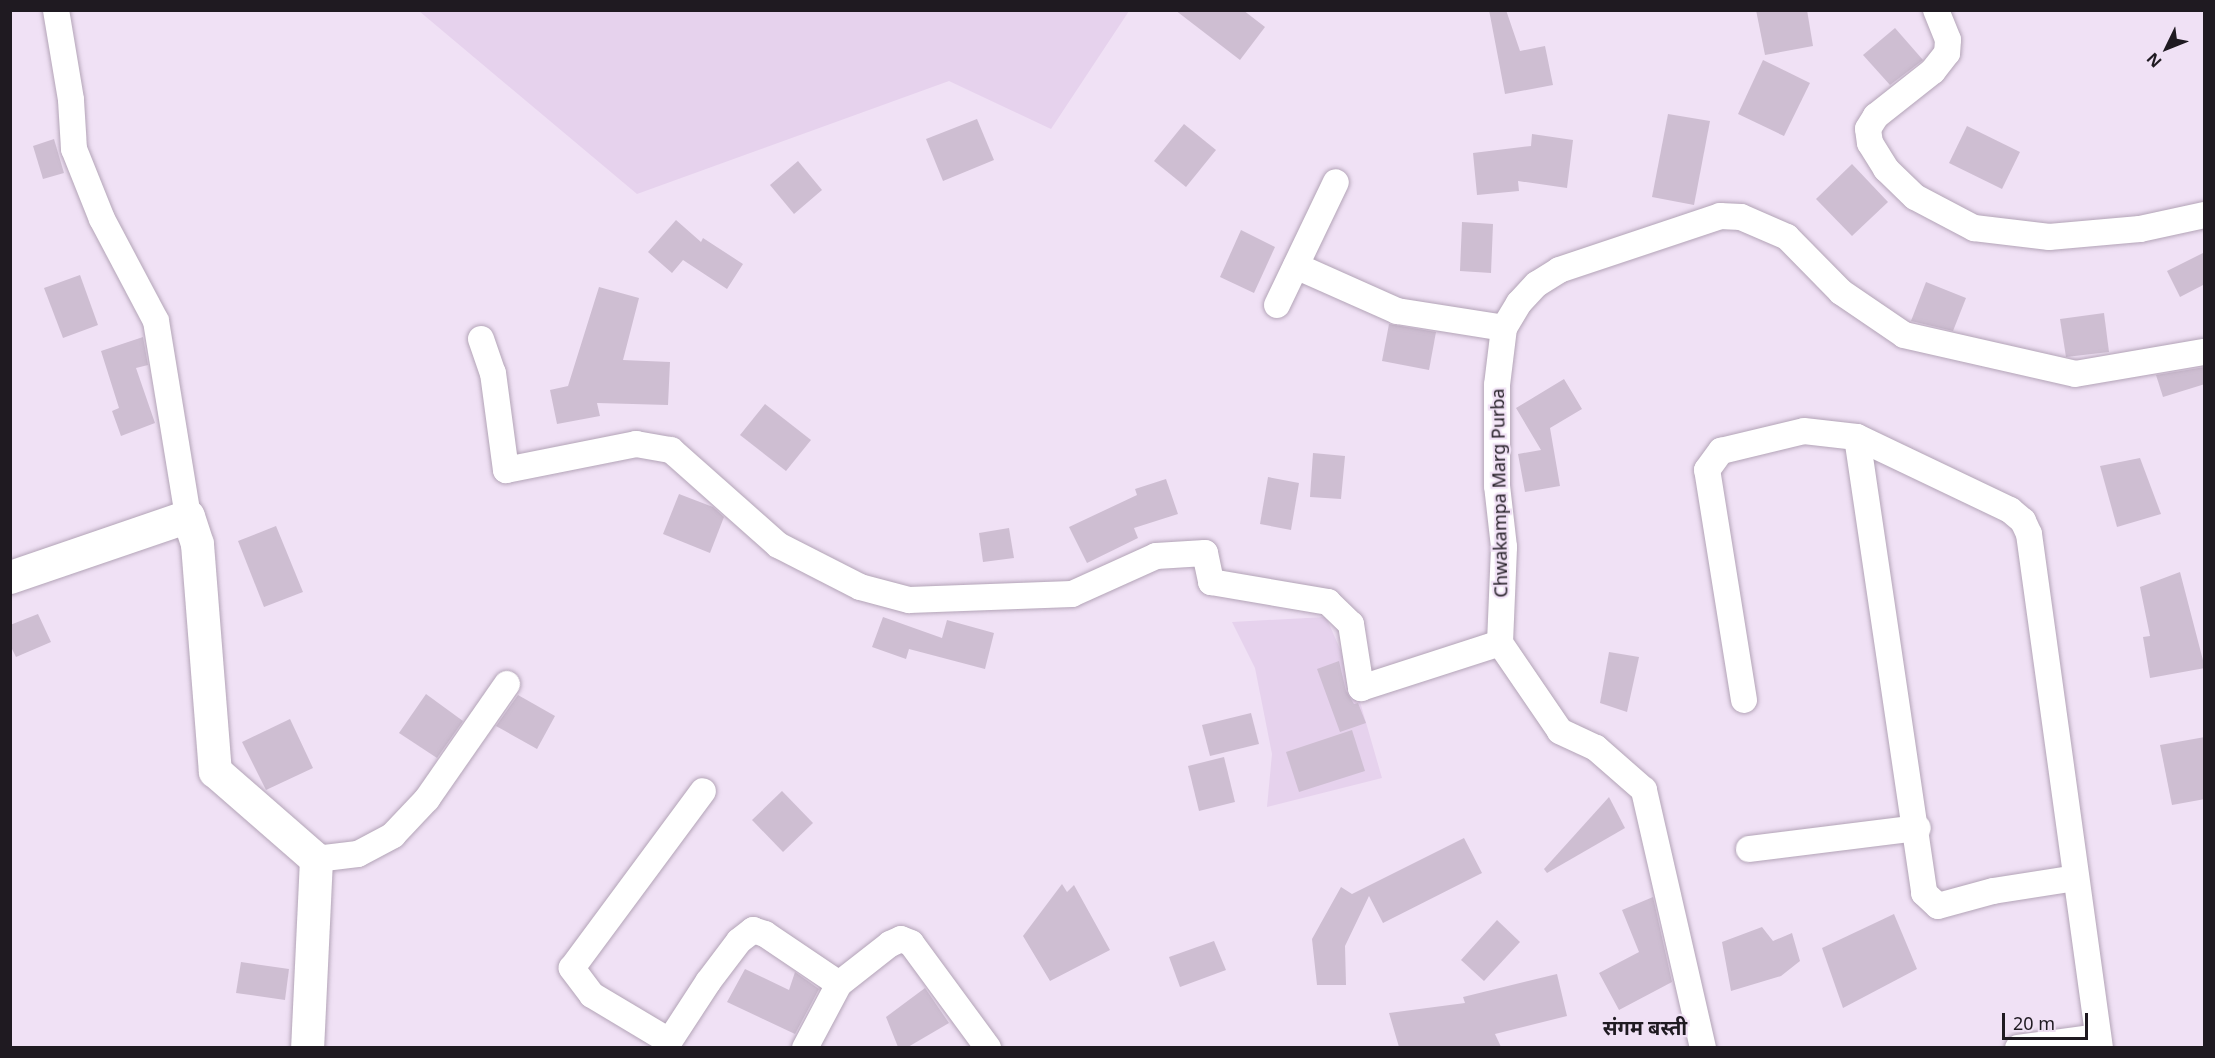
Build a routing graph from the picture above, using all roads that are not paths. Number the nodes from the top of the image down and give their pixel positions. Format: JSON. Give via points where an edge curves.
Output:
{"nodes":[{"id":1,"x":56,"y":10,"type":"edge"},
{"id":2,"x":1936,"y":10,"type":"edge"},
{"id":3,"x":1336,"y":182,"type":"dead end"},
{"id":4,"x":2205,"y":215,"type":"edge"},
{"id":5,"x":1296,"y":266,"type":"junction"},
{"id":6,"x":1277,"y":305,"type":"dead end"},
{"id":7,"x":1504,"y":328,"type":"junction"},
{"id":8,"x":481,"y":339,"type":"dead end"},
{"id":9,"x":2205,"y":352,"type":"edge"},
{"id":10,"x":1857,"y":437,"type":"junction"},
{"id":11,"x":188,"y":516,"type":"junction"},
{"id":12,"x":10,"y":577,"type":"edge"},
{"id":13,"x":1500,"y":644,"type":"junction"},
{"id":14,"x":507,"y":684,"type":"dead end"},
{"id":15,"x":1744,"y":700,"type":"dead end"},
{"id":16,"x":703,"y":791,"type":"dead end"},
{"id":17,"x":1918,"y":828,"type":"junction"},
{"id":18,"x":1749,"y":849,"type":"dead end"},
{"id":19,"x":316,"y":858,"type":"junction"},
{"id":20,"x":2076,"y":878,"type":"junction"},
{"id":21,"x":839,"y":984,"type":"junction"},
{"id":22,"x":2099,"y":1042,"type":"edge"},
{"id":23,"x":667,"y":1044,"type":"edge"},
{"id":24,"x":307,"y":1047,"type":"edge"},
{"id":25,"x":805,"y":1047,"type":"edge"},
{"id":26,"x":988,"y":1047,"type":"edge"},
{"id":27,"x":1703,"y":1047,"type":"edge"},
{"id":28,"x":2018,"y":1047,"type":"edge"}],
"edges":[{"from":1,"to":11,"type":"street","via":[[71,100],[74,149],[102,219],[156,321]]},
{"from":2,"to":4,"type":"street","via":[[1948,40],[1947,53],[1933,71],[1876,116],[1868,129],[1870,143],[1886,169],[1915,198],[1974,228],[2049,237],[2140,229]]},
{"from":3,"to":5,"type":"street"},
{"from":5,"to":6,"type":"street"},
{"from":5,"to":7,"type":"street","via":[[1397,311]]},
{"from":7,"to":9,"type":"street","name":"Chwakampa Marg Purba","via":[[1531,290],[1559,270],[1720,216],[1741,217],[1787,237],[1841,292],[1904,335],[2075,374]]},
{"from":7,"to":13,"type":"street","name":"Chwakampa Marg Purba","via":[[1497,385],[1497,486],[1504,547]]},
{"from":8,"to":13,"type":"street","via":[[493,373],[506,470],[636,444],[671,450],[778,545],[860,587],[909,600],[1072,594],[1156,556],[1204,553],[1211,582],[1328,602],[1351,624],[1361,688]]},
{"from":10,"to":15,"type":"street","via":[[1804,431],[1721,451],[1707,470]]},
{"from":10,"to":17,"type":"street"},
{"from":10,"to":20,"type":"street","via":[[2010,510],[2026,527]]},
{"from":11,"to":12,"type":"street"},
{"from":11,"to":19,"type":"street","via":[[198,556],[215,771]]},
{"from":13,"to":27,"type":"street","via":[[1560,731],[1596,748],[1644,790]]},
{"from":14,"to":19,"type":"street","via":[[427,799],[393,835],[358,854]]},
{"from":16,"to":23,"type":"street","via":[[572,968],[591,995]]},
{"from":17,"to":18,"type":"street"},
{"from":17,"to":20,"type":"street","via":[[1924,893],[1938,906],[1993,891]]},
{"from":19,"to":24,"type":"street"},
{"from":20,"to":22,"type":"street"},
{"from":21,"to":23,"type":"street","via":[[753,930],[739,941],[708,982]]},
{"from":21,"to":25,"type":"street"},
{"from":21,"to":26,"type":"street","via":[[850,980],[890,944],[901,939],[911,943]]},
{"from":22,"to":28,"type":"street"}]}
